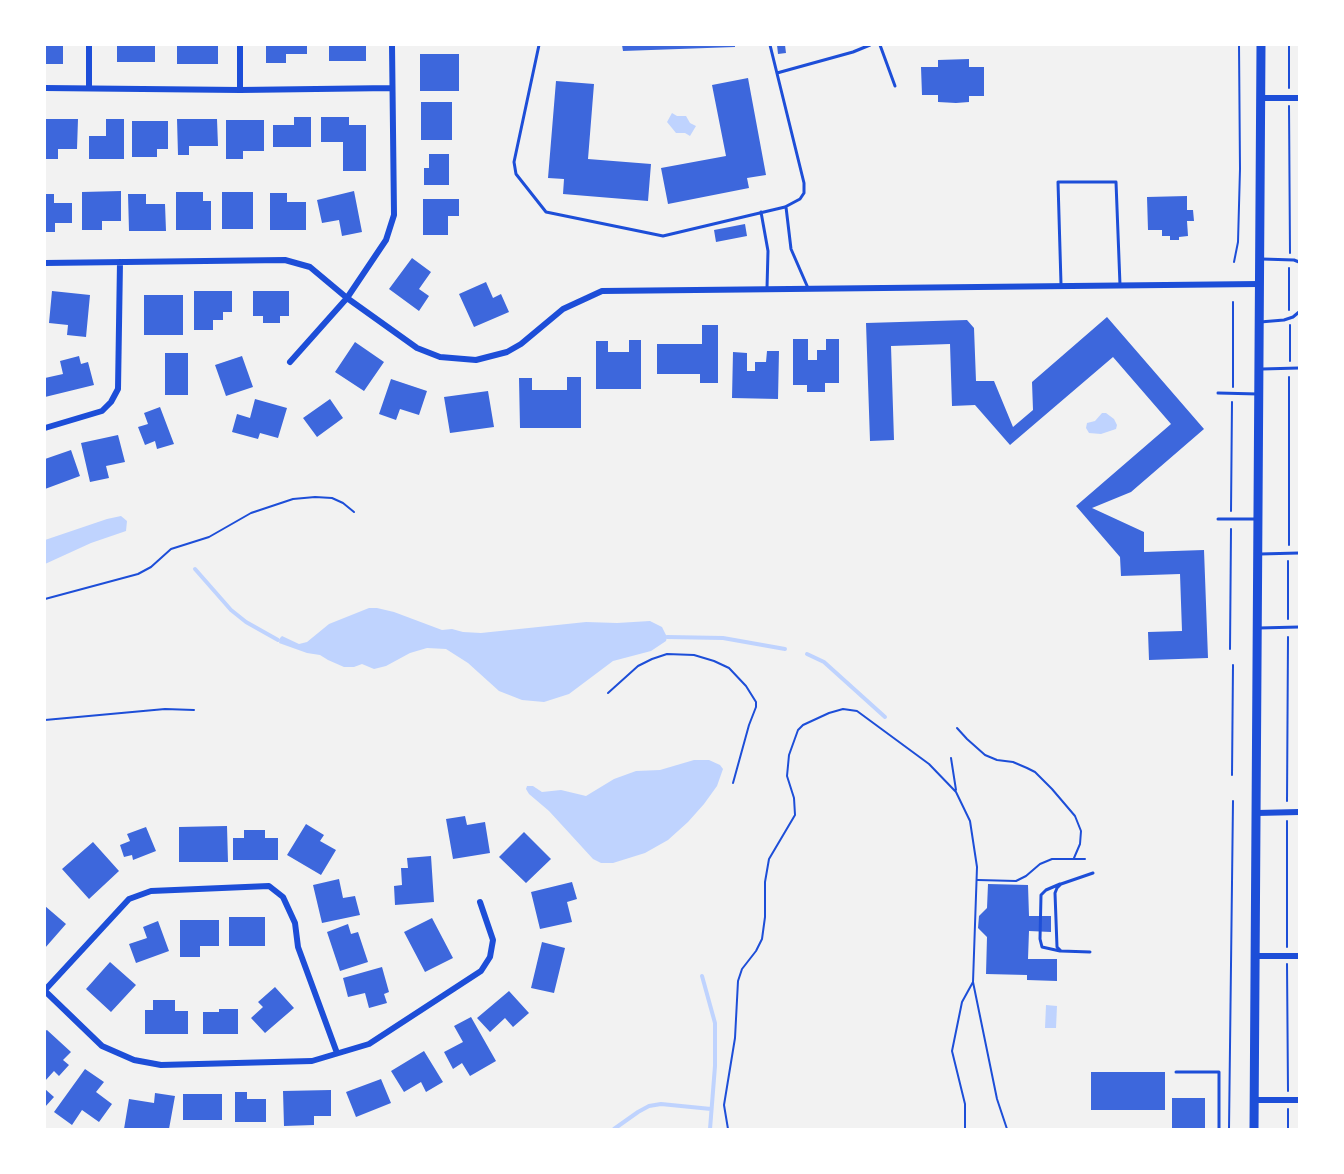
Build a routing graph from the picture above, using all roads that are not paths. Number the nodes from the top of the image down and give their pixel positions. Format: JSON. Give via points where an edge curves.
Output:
{"nodes":[{"id":1,"x":89,"y":45,"type":"edge"},
{"id":2,"x":240,"y":45,"type":"edge"},
{"id":3,"x":392,"y":45,"type":"edge"},
{"id":4,"x":539,"y":45,"type":"edge"},
{"id":5,"x":770,"y":45,"type":"edge"},
{"id":6,"x":870,"y":45,"type":"edge"},
{"id":7,"x":880,"y":45,"type":"edge"},
{"id":8,"x":1261,"y":45,"type":"edge"},
{"id":9,"x":777,"y":73,"type":"junction"},
{"id":10,"x":895,"y":86,"type":"dead end"},
{"id":11,"x":89,"y":87,"type":"junction"},
{"id":12,"x":45,"y":88,"type":"edge"},
{"id":13,"x":392,"y":88,"type":"junction"},
{"id":14,"x":240,"y":90,"type":"junction"},
{"id":15,"x":1261,"y":98,"type":"junction"},
{"id":16,"x":1299,"y":98,"type":"edge"},
{"id":17,"x":785,"y":207,"type":"junction"},
{"id":18,"x":760,"y":212,"type":"junction"},
{"id":19,"x":1259,"y":259,"type":"junction"},
{"id":20,"x":45,"y":262,"type":"edge"},
{"id":21,"x":120,"y":262,"type":"junction"},
{"id":22,"x":1299,"y":262,"type":"edge"},
{"id":23,"x":1259,"y":284,"type":"junction"},
{"id":24,"x":1120,"y":285,"type":"junction"},
{"id":25,"x":1061,"y":286,"type":"junction"},
{"id":26,"x":766,"y":288,"type":"junction"},
{"id":27,"x":808,"y":288,"type":"junction"},
{"id":28,"x":347,"y":298,"type":"junction"},
{"id":29,"x":1299,"y":312,"type":"edge"},
{"id":30,"x":1259,"y":322,"type":"junction"},
{"id":31,"x":290,"y":362,"type":"dead end"},
{"id":32,"x":1299,"y":368,"type":"edge"},
{"id":33,"x":1259,"y":369,"type":"junction"},
{"id":34,"x":1218,"y":393,"type":"dead end"},
{"id":35,"x":1258,"y":394,"type":"junction"},
{"id":36,"x":45,"y":428,"type":"edge"},
{"id":37,"x":1218,"y":519,"type":"dead end"},
{"id":38,"x":1258,"y":519,"type":"junction"},
{"id":39,"x":1299,"y":553,"type":"edge"},
{"id":40,"x":1258,"y":554,"type":"junction"},
{"id":41,"x":1299,"y":627,"type":"edge"},
{"id":42,"x":1257,"y":628,"type":"junction"},
{"id":43,"x":1299,"y":812,"type":"edge"},
{"id":44,"x":1257,"y":813,"type":"junction"},
{"id":45,"x":1093,"y":873,"type":"dead end"},
{"id":46,"x":1061,"y":884,"type":"junction"},
{"id":47,"x":480,"y":902,"type":"dead end"},
{"id":48,"x":1060,"y":951,"type":"junction"},
{"id":49,"x":1090,"y":952,"type":"dead end"},
{"id":50,"x":1255,"y":956,"type":"junction"},
{"id":51,"x":1299,"y":956,"type":"edge"},
{"id":52,"x":45,"y":991,"type":"edge"},
{"id":53,"x":337,"y":1053,"type":"junction"},
{"id":54,"x":1176,"y":1072,"type":"dead end"},
{"id":55,"x":1254,"y":1100,"type":"junction"},
{"id":56,"x":1299,"y":1100,"type":"edge"},
{"id":57,"x":1219,"y":1129,"type":"edge"},
{"id":58,"x":1254,"y":1129,"type":"edge"}],
"edges":[{"from":1,"to":11,"type":"street"},
{"from":2,"to":14,"type":"street"},
{"from":3,"to":13,"type":"street"},
{"from":4,"to":18,"type":"lane","via":[[514,162],[516,174],[546,212],[663,236]]},
{"from":5,"to":9,"type":"lane"},
{"from":6,"to":9,"type":"lane"},
{"from":7,"to":10,"type":"lane"},
{"from":8,"to":15,"type":"main road"},
{"from":9,"to":17,"type":"lane","via":[[804,183],[800,199]]},
{"from":11,"to":12,"type":"street"},
{"from":11,"to":14,"type":"street"},
{"from":13,"to":14,"type":"street"},
{"from":13,"to":28,"type":"street","via":[[394,215],[386,240]]},
{"from":15,"to":16,"type":"street"},
{"from":15,"to":19,"type":"main road"},
{"from":17,"to":18,"type":"lane"},
{"from":17,"to":27,"type":"lane","via":[[791,249]]},
{"from":18,"to":26,"type":"lane","via":[[768,251]]},
{"from":19,"to":22,"type":"lane"},
{"from":19,"to":23,"type":"main road"},
{"from":20,"to":21,"type":"street"},
{"from":21,"to":28,"type":"street","via":[[285,260],[310,267]]},
{"from":21,"to":36,"type":"street","via":[[118,389],[102,411]]},
{"from":23,"to":24,"type":"street"},
{"from":23,"to":30,"type":"main road"},
{"from":24,"to":25,"type":"street"},
{"from":24,"to":25,"type":"lane","via":[[1116,182],[1058,182]]},
{"from":25,"to":27,"type":"street"},
{"from":26,"to":27,"type":"street"},
{"from":26,"to":28,"type":"street","via":[[602,291],[563,309],[507,352],[476,360],[440,357],[417,348]]},
{"from":28,"to":31,"type":"street"},
{"from":29,"to":30,"type":"lane","via":[[1284,320]]},
{"from":30,"to":33,"type":"main road"},
{"from":32,"to":33,"type":"lane"},
{"from":33,"to":35,"type":"main road"},
{"from":34,"to":35,"type":"lane"},
{"from":35,"to":38,"type":"main road"},
{"from":37,"to":38,"type":"lane"},
{"from":38,"to":40,"type":"main road"},
{"from":39,"to":40,"type":"lane"},
{"from":40,"to":42,"type":"main road"},
{"from":41,"to":42,"type":"lane"},
{"from":42,"to":44,"type":"main road"},
{"from":43,"to":44,"type":"street"},
{"from":44,"to":50,"type":"main road"},
{"from":45,"to":46,"type":"lane"},
{"from":46,"to":48,"type":"lane","via":[[1055,893],[1055,942]]},
{"from":46,"to":48,"type":"lane","via":[[1041,895],[1040,939],[1045,948]]},
{"from":47,"to":53,"type":"street","via":[[493,940],[490,957],[481,971],[369,1044]]},
{"from":48,"to":49,"type":"lane"},
{"from":50,"to":51,"type":"street"},
{"from":50,"to":55,"type":"main road"},
{"from":52,"to":53,"type":"street","via":[[102,1046],[134,1060],[161,1065],[312,1061]]},
{"from":52,"to":53,"type":"street","via":[[129,899],[151,891],[269,886],[284,897],[295,923],[298,947]]},
{"from":54,"to":57,"type":"lane","via":[[1219,1072]]},
{"from":55,"to":56,"type":"street"},
{"from":55,"to":58,"type":"main road"}]}
